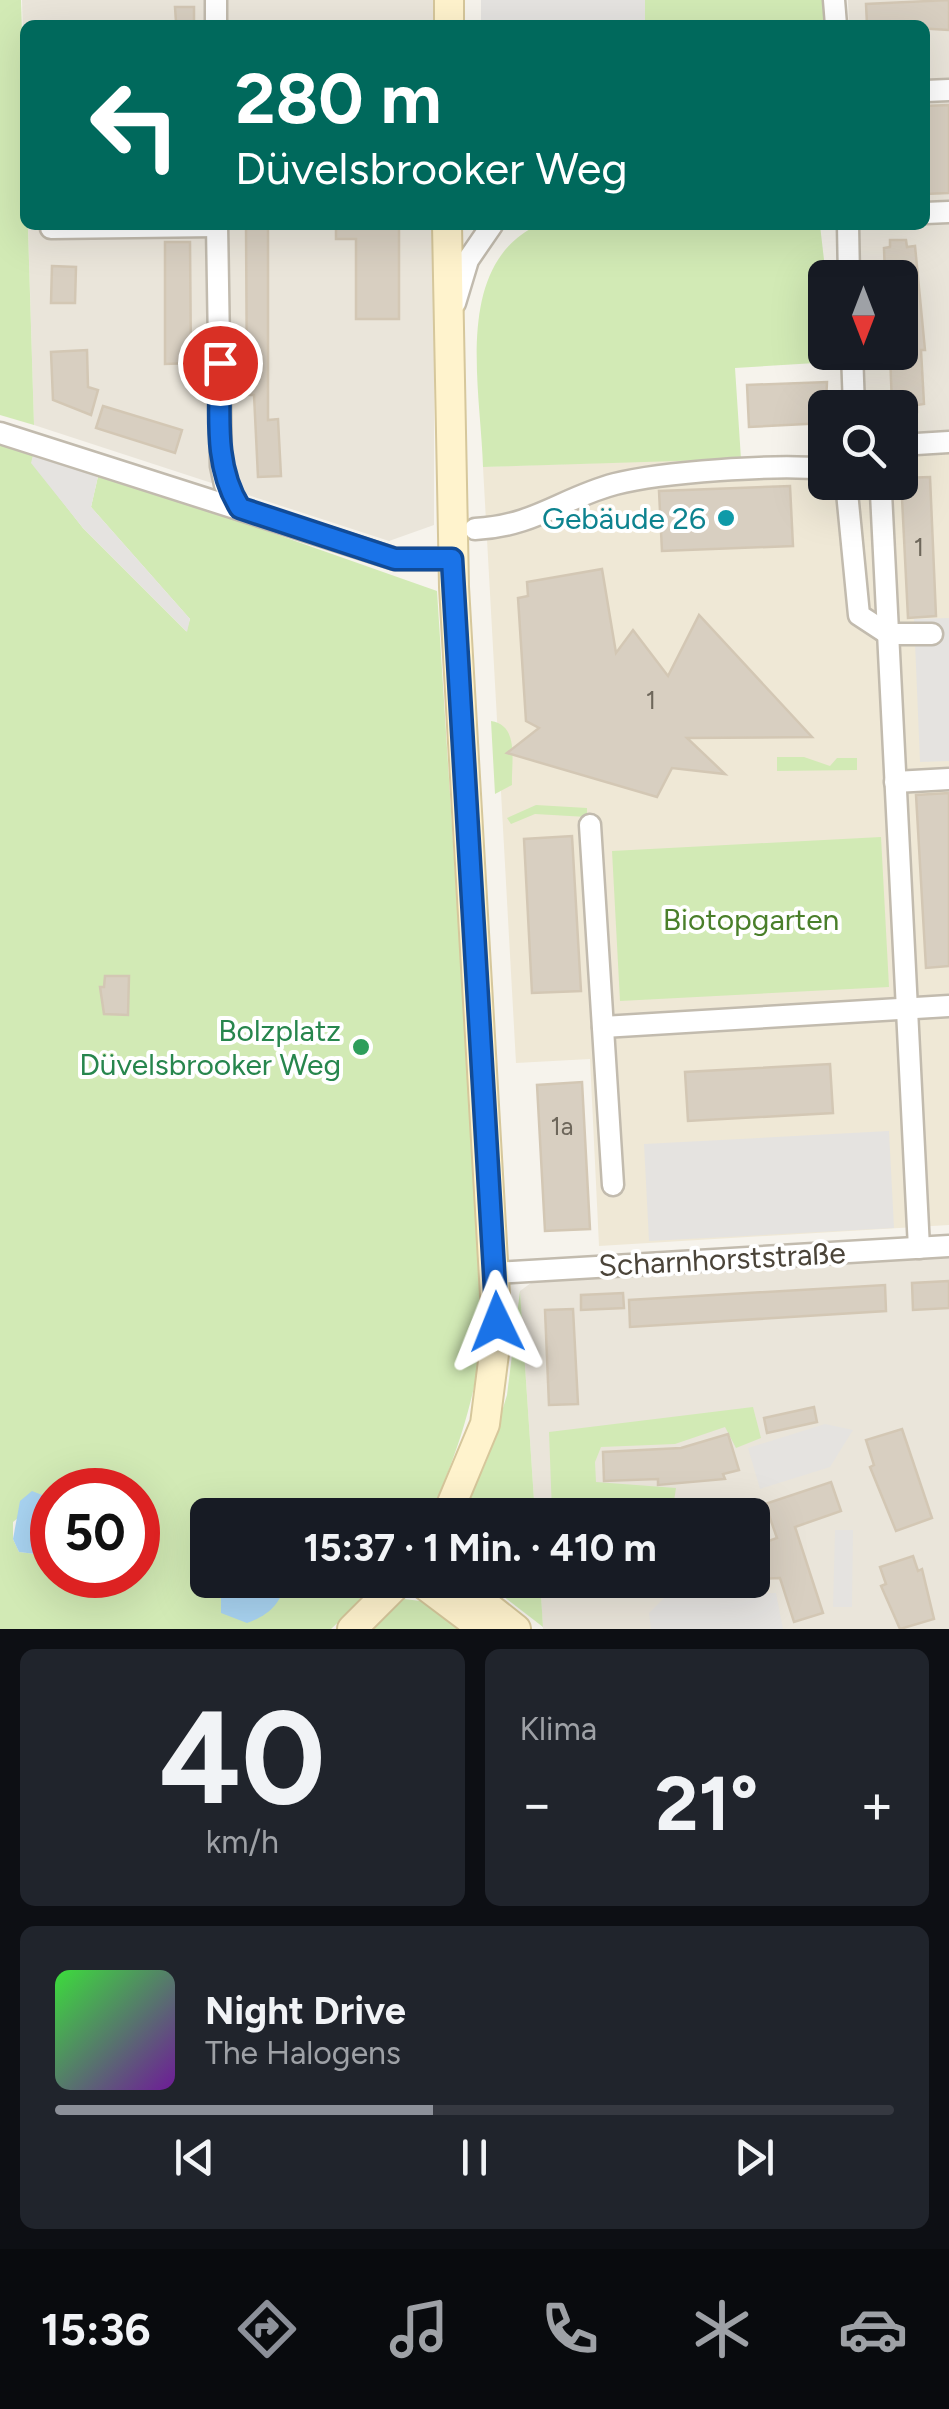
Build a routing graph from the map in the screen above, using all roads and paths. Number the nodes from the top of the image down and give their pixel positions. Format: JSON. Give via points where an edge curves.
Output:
{"nodes":[{"id":1,"x":218,"y":230,"type":"edge"},
{"id":2,"x":447,"y":230,"type":"edge"},
{"id":3,"x":489,"y":230,"type":"edge"},
{"id":4,"x":848,"y":230,"type":"edge"},
{"id":5,"x":849,"y":260,"type":"edge"},
{"id":6,"x":447,"y":324,"type":"junction"},
{"id":7,"x":0,"y":433,"type":"edge"},
{"id":8,"x":949,"y":442,"type":"edge"},
{"id":9,"x":918,"y":443,"type":"edge"},
{"id":10,"x":808,"y":470,"type":"edge"},
{"id":11,"x":847,"y":500,"type":"edge"},
{"id":12,"x":882,"y":500,"type":"edge"},
{"id":13,"x":240,"y":508,"type":"junction"},
{"id":14,"x":476,"y":529,"type":"dead end"},
{"id":15,"x":452,"y":559,"type":"junction"},
{"id":16,"x":888,"y":634,"type":"junction"},
{"id":17,"x":932,"y":634,"type":"dead end"},
{"id":18,"x":949,"y":779,"type":"edge"},
{"id":19,"x":895,"y":782,"type":"junction"},
{"id":20,"x":590,"y":824,"type":"dead end"},
{"id":21,"x":949,"y":1006,"type":"edge"},
{"id":22,"x":907,"y":1008,"type":"junction"},
{"id":23,"x":603,"y":1027,"type":"junction"},
{"id":24,"x":614,"y":1185,"type":"dead end"},
{"id":25,"x":949,"y":1246,"type":"edge"},
{"id":26,"x":919,"y":1248,"type":"junction"},
{"id":27,"x":495,"y":1273,"type":"junction"},
{"id":28,"x":455,"y":1498,"type":"edge"},
{"id":29,"x":383,"y":1598,"type":"edge"},
{"id":30,"x":442,"y":1598,"type":"edge"},
{"id":31,"x":477,"y":1598,"type":"edge"},
{"id":32,"x":352,"y":1629,"type":"edge"},
{"id":33,"x":483,"y":1629,"type":"edge"},
{"id":34,"x":516,"y":1629,"type":"edge"}],
"edges":[{"from":1,"to":13,"type":"street","via":[[221,466]]},
{"from":2,"to":6,"type":"main road"},
{"from":3,"to":6,"type":"street","via":[[468,260]]},
{"from":4,"to":5,"type":"street"},
{"from":6,"to":15,"type":"main road"},
{"from":7,"to":13,"type":"street"},
{"from":8,"to":9,"type":"street"},
{"from":10,"to":14,"type":"street","via":[[652,477],[614,484],[535,519]]},
{"from":11,"to":16,"type":"street","via":[[859,615]]},
{"from":12,"to":16,"type":"street"},
{"from":13,"to":15,"type":"street","via":[[395,559]]},
{"from":15,"to":27,"type":"main road"},
{"from":16,"to":17,"type":"street"},
{"from":16,"to":19,"type":"street"},
{"from":18,"to":19,"type":"street"},
{"from":19,"to":22,"type":"street"},
{"from":20,"to":23,"type":"street"},
{"from":21,"to":22,"type":"street"},
{"from":22,"to":23,"type":"street"},
{"from":22,"to":26,"type":"street"},
{"from":23,"to":24,"type":"street"},
{"from":25,"to":26,"type":"street","name":"Scharnhorststraße"},
{"from":26,"to":27,"type":"street","name":"Scharnhorststraße"},
{"from":27,"to":28,"type":"main road","via":[[496,1360],[488,1407]]},
{"from":29,"to":32,"type":"main road"},
{"from":30,"to":33,"type":"main road"},
{"from":31,"to":34,"type":"main road"}]}
